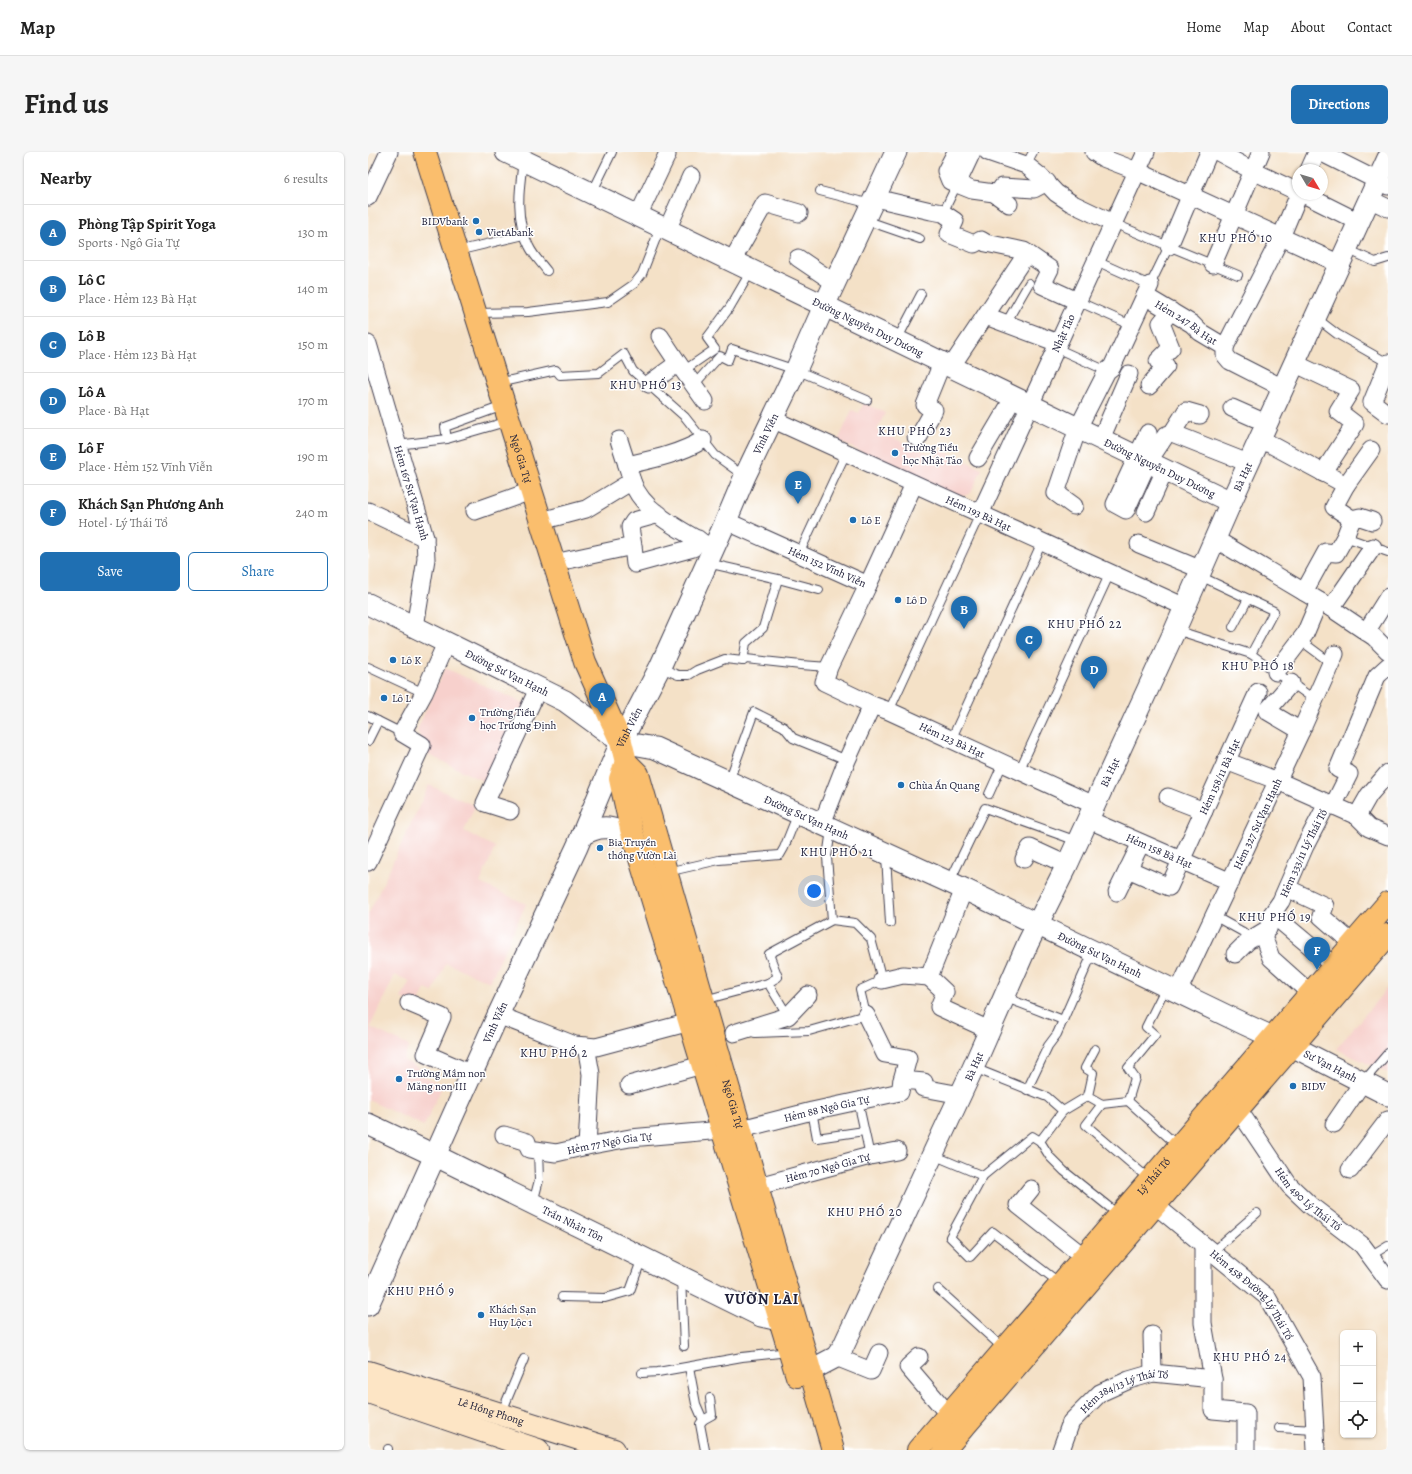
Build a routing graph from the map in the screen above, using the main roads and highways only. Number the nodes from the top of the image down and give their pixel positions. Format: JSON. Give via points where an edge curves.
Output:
{"nodes":[{"id":1,"x":425,"y":152,"type":"edge"},
{"id":2,"x":624,"y":752,"type":"junction"},
{"id":3,"x":1388,"y":903,"type":"edge"},
{"id":4,"x":1388,"y":935,"type":"edge"},
{"id":5,"x":732,"y":1130,"type":"junction"},
{"id":6,"x":368,"y":1372,"type":"edge"},
{"id":7,"x":368,"y":1392,"type":"edge"},
{"id":8,"x":538,"y":1450,"type":"edge"},
{"id":9,"x":614,"y":1450,"type":"edge"},
{"id":10,"x":820,"y":1450,"type":"edge"},
{"id":11,"x":833,"y":1450,"type":"edge"},
{"id":12,"x":918,"y":1450,"type":"edge"},
{"id":13,"x":944,"y":1450,"type":"edge"}],
"edges":[{"from":1,"to":2,"type":"main road","name":"Ngô Gia Tự","via":[[584,662]]},
{"from":2,"to":5,"type":"main road","name":"Ngô Gia Tự","via":[[620,779],[634,838],[702,1066]]},
{"from":2,"to":5,"type":"main road","name":"Ngô Gia Tự","via":[[638,774],[704,1000],[724,1035]]},
{"from":3,"to":12,"type":"main road","name":"Lý Thái Tổ"},
{"from":4,"to":13,"type":"main road","name":"Lý Thái Tổ"},
{"from":5,"to":10,"type":"main road","name":"Ngô Gia Tự","via":[[779,1320]]},
{"from":5,"to":11,"type":"main road","name":"Ngô Gia Tự","via":[[758,1186]]},
{"from":6,"to":9,"type":"main road","name":"Lê Hồng Phong"},
{"from":7,"to":8,"type":"main road","name":"Lê Hồng Phong"}]}
